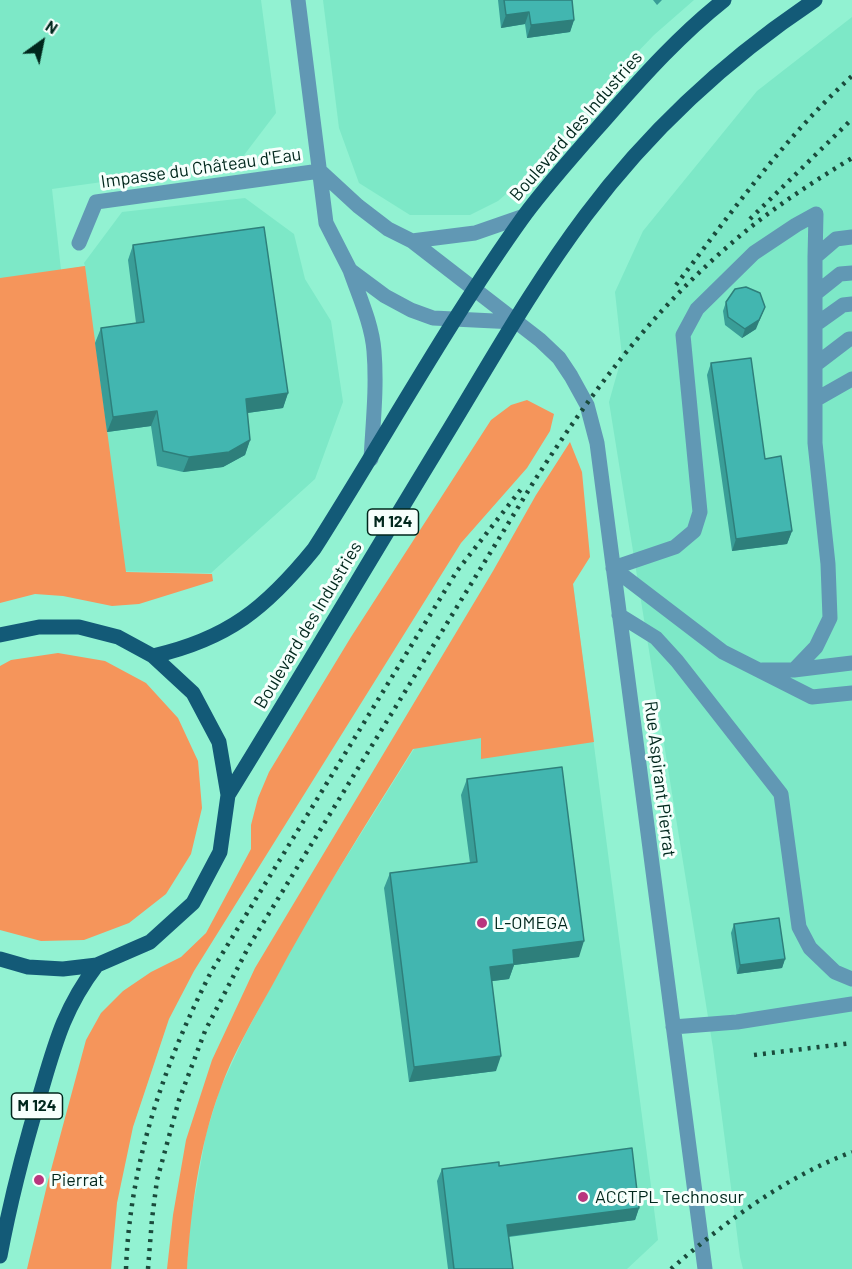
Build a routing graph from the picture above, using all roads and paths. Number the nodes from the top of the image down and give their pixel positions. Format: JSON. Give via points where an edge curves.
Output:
{"nodes":[{"id":1,"x":298,"y":0,"type":"edge"},
{"id":2,"x":724,"y":0,"type":"edge"},
{"id":3,"x":815,"y":0,"type":"edge"},
{"id":4,"x":320,"y":171,"type":"junction"},
{"id":5,"x":524,"y":216,"type":"junction"},
{"id":6,"x":852,"y":237,"type":"edge"},
{"id":7,"x":412,"y":242,"type":"junction"},
{"id":8,"x":79,"y":243,"type":"dead end"},
{"id":9,"x":815,"y":256,"type":"junction"},
{"id":10,"x":350,"y":270,"type":"junction"},
{"id":11,"x":852,"y":273,"type":"edge"},
{"id":12,"x":474,"y":291,"type":"junction"},
{"id":13,"x":815,"y":294,"type":"junction"},
{"id":14,"x":852,"y":304,"type":"edge"},
{"id":15,"x":455,"y":320,"type":"junction"},
{"id":16,"x":515,"y":322,"type":"junction"},
{"id":17,"x":815,"y":325,"type":"junction"},
{"id":18,"x":852,"y":339,"type":"edge"},
{"id":19,"x":815,"y":365,"type":"junction"},
{"id":20,"x":852,"y":379,"type":"edge"},
{"id":21,"x":815,"y":400,"type":"junction"},
{"id":22,"x":371,"y":459,"type":"junction"},
{"id":23,"x":613,"y":568,"type":"junction"},
{"id":24,"x":619,"y":615,"type":"junction"},
{"id":25,"x":0,"y":635,"type":"edge"},
{"id":26,"x":153,"y":656,"type":"junction"},
{"id":27,"x":852,"y":663,"type":"edge"},
{"id":28,"x":758,"y":669,"type":"junction"},
{"id":29,"x":794,"y":670,"type":"junction"},
{"id":30,"x":852,"y":693,"type":"edge"},
{"id":31,"x":228,"y":795,"type":"junction"},
{"id":32,"x":0,"y":959,"type":"edge"},
{"id":33,"x":97,"y":965,"type":"junction"},
{"id":34,"x":852,"y":979,"type":"edge"},
{"id":35,"x":852,"y":1004,"type":"edge"},
{"id":36,"x":673,"y":1027,"type":"junction"},
{"id":37,"x":0,"y":1256,"type":"edge"},
{"id":38,"x":705,"y":1269,"type":"edge"}],
"edges":[{"from":1,"to":4,"type":"street"},
{"from":2,"to":5,"type":"main road","name":"Boulevard des Industries","number":"M 124","via":[[641,78]]},
{"from":3,"to":16,"type":"main road","name":"Boulevard des Industries","number":"M 124","via":[[737,56],[668,121],[586,215]]},
{"from":4,"to":7,"type":"street","via":[[358,206]]},
{"from":4,"to":8,"type":"street","name":"Impasse du Château d'Eau","via":[[96,202]]},
{"from":4,"to":10,"type":"street","via":[[326,223]]},
{"from":5,"to":7,"type":"street","via":[[475,233]]},
{"from":5,"to":12,"type":"main road","name":"Boulevard des Industries","number":"M 124"},
{"from":6,"to":9,"type":"street","via":[[836,239]]},
{"from":7,"to":12,"type":"street"},
{"from":9,"to":13,"type":"street"},
{"from":9,"to":23,"type":"street","via":[[816,214],[754,253],[696,309],[683,335],[700,512],[694,531],[675,546]]},
{"from":10,"to":15,"type":"street","via":[[411,310]]},
{"from":10,"to":22,"type":"street","via":[[374,349]]},
{"from":11,"to":13,"type":"street","via":[[840,274]]},
{"from":12,"to":15,"type":"main road","name":"Boulevard des Industries","number":"M 124"},
{"from":12,"to":16,"type":"street"},
{"from":13,"to":17,"type":"street"},
{"from":14,"to":17,"type":"street","via":[[843,305]]},
{"from":15,"to":16,"type":"street"},
{"from":15,"to":22,"type":"main road","name":"Boulevard des Industries","number":"M 124"},
{"from":16,"to":23,"type":"street","name":"Rue Aspirant Pierrat","via":[[559,358],[587,405],[597,443]]},
{"from":16,"to":31,"type":"main road","name":"Boulevard des Industries","number":"M 124"},
{"from":17,"to":19,"type":"street"},
{"from":18,"to":19,"type":"street"},
{"from":19,"to":21,"type":"street"},
{"from":20,"to":21,"type":"street"},
{"from":21,"to":29,"type":"street","via":[[830,618],[816,647]]},
{"from":22,"to":26,"type":"main road","name":"Boulevard des Industries","number":"M 124","via":[[314,549],[272,596],[239,623],[184,649]]},
{"from":23,"to":24,"type":"street","name":"Rue Aspirant Pierrat"},
{"from":23,"to":28,"type":"street","via":[[723,652]]},
{"from":24,"to":34,"type":"street","via":[[656,638],[677,661],[781,794],[800,927],[810,948],[835,972]]},
{"from":24,"to":36,"type":"street","name":"Rue Aspirant Pierrat"},
{"from":25,"to":26,"type":"main road","via":[[39,627],[79,627],[118,637]]},
{"from":26,"to":31,"type":"main road","via":[[193,693],[219,742]]},
{"from":27,"to":29,"type":"street"},
{"from":28,"to":29,"type":"street"},
{"from":28,"to":30,"type":"street","via":[[812,697]]},
{"from":31,"to":33,"type":"main road","via":[[220,852],[193,903],[150,942]]},
{"from":32,"to":33,"type":"main road","via":[[28,967],[63,969]]},
{"from":33,"to":37,"type":"main road","number":"M 124","via":[[79,988],[63,1021],[26,1142]]},
{"from":35,"to":36,"type":"street","via":[[737,1022]]},
{"from":36,"to":38,"type":"street","name":"Rue Aspirant Pierrat"}]}
